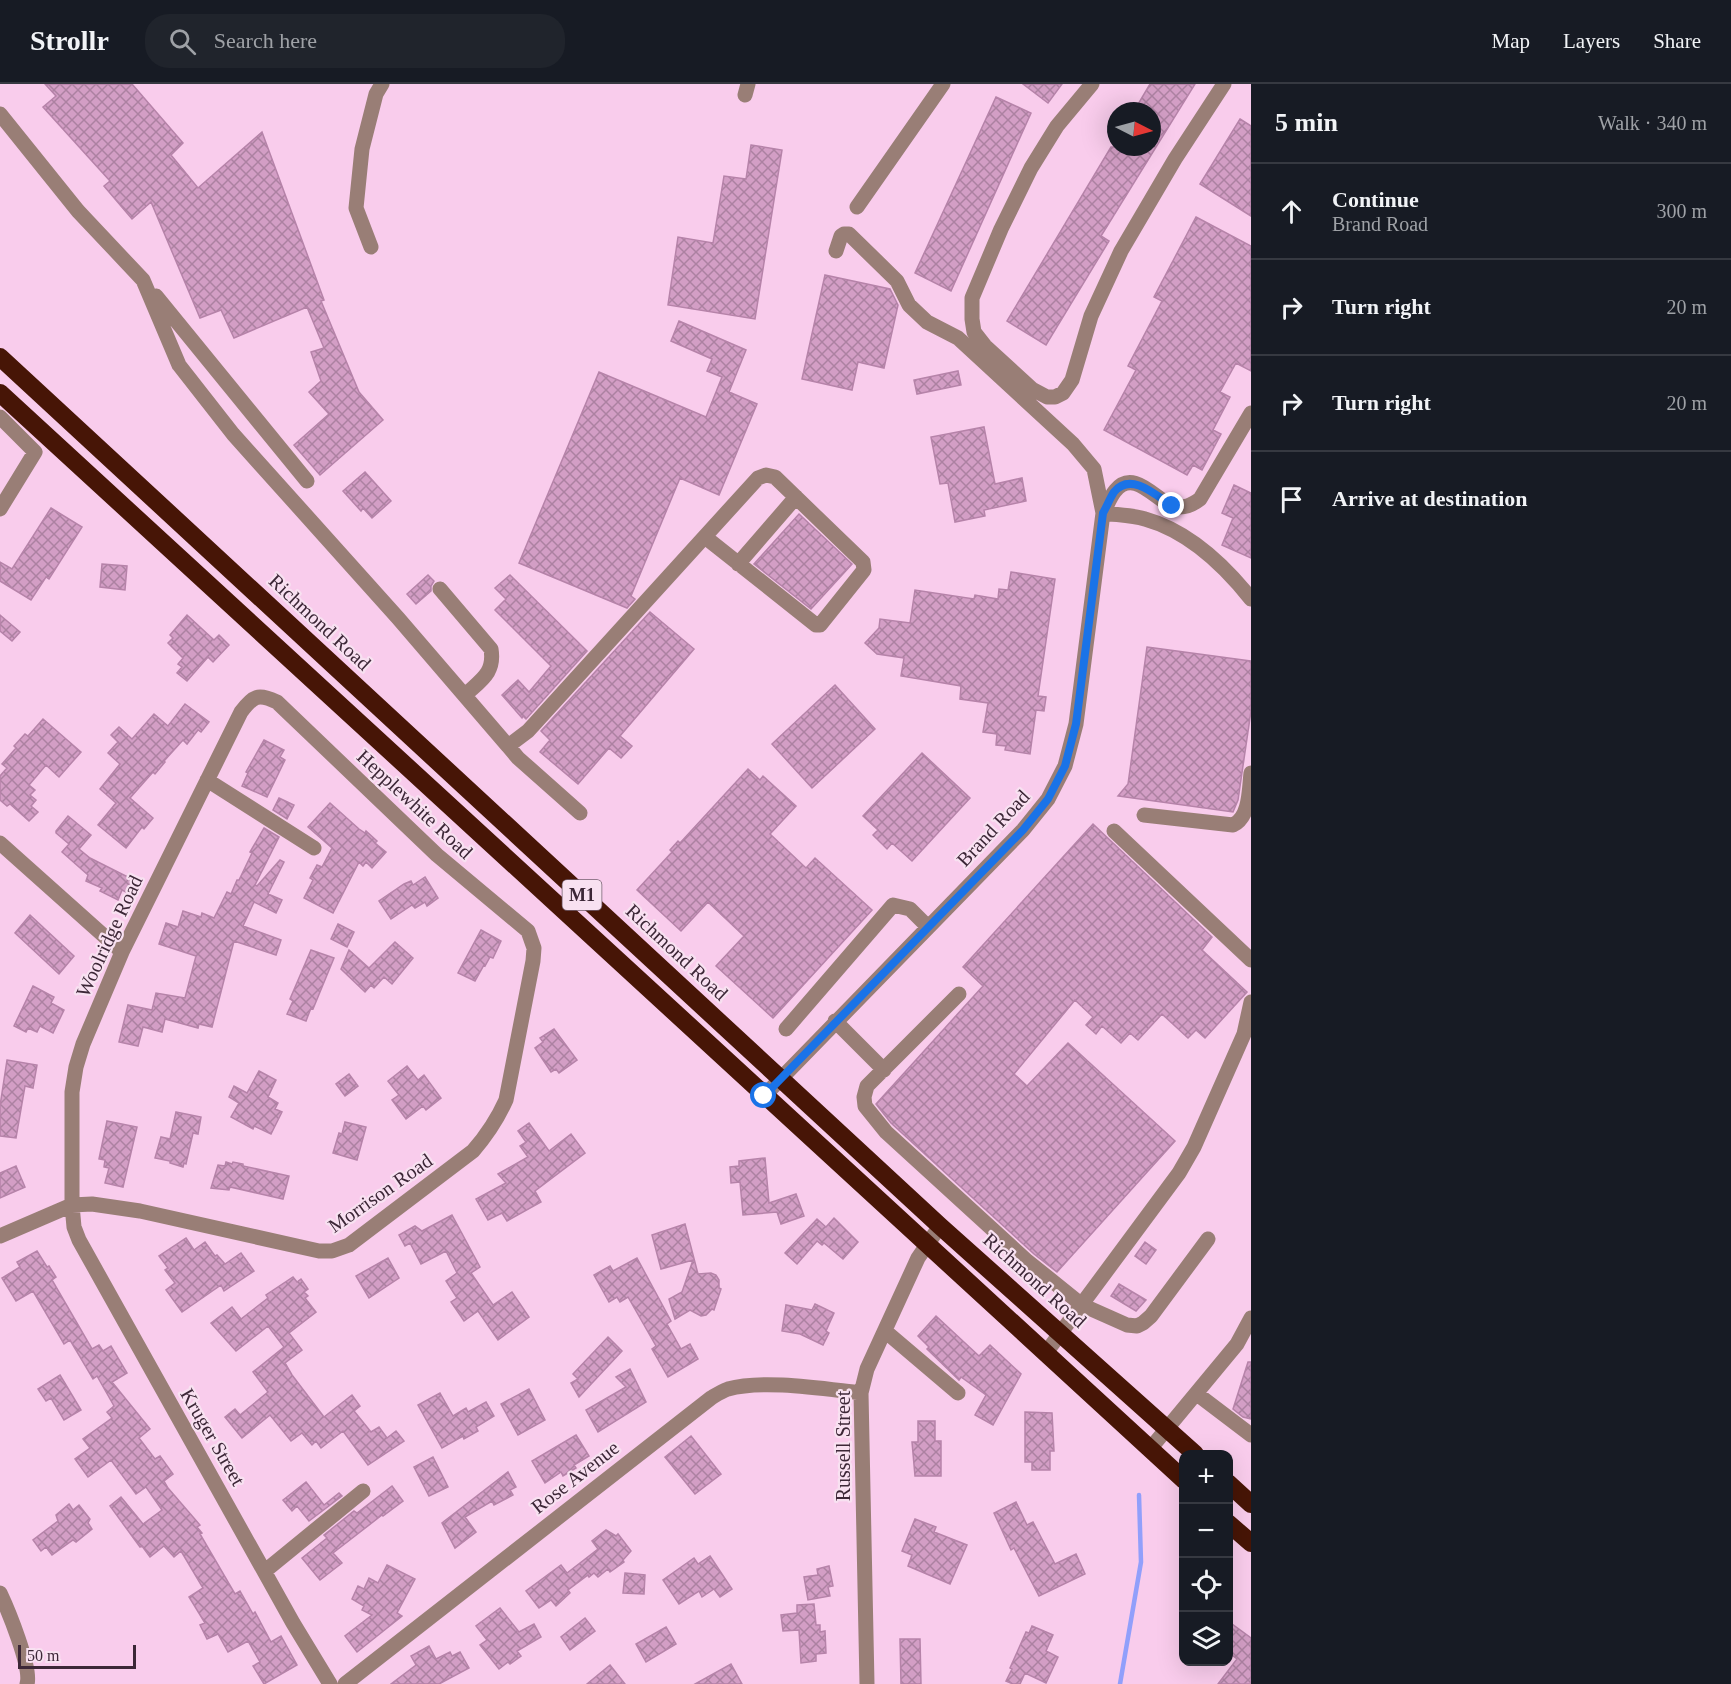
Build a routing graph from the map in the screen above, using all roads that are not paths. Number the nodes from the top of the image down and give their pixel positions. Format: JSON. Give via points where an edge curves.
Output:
{"nodes":[{"id":1,"x":382,"y":84,"type":"edge"},
{"id":2,"x":943,"y":84,"type":"edge"},
{"id":3,"x":1092,"y":84,"type":"edge"},
{"id":4,"x":1224,"y":84,"type":"edge"},
{"id":5,"x":0,"y":114,"type":"edge"},
{"id":6,"x":857,"y":207,"type":"dead end"},
{"id":7,"x":371,"y":247,"type":"dead end"},
{"id":8,"x":836,"y":251,"type":"dead end"},
{"id":9,"x":143,"y":280,"type":"junction"},
{"id":10,"x":0,"y":357,"type":"edge"},
{"id":11,"x":0,"y":393,"type":"edge"},
{"id":12,"x":1251,"y":413,"type":"edge"},
{"id":13,"x":0,"y":417,"type":"edge"},
{"id":14,"x":307,"y":481,"type":"dead end"},
{"id":15,"x":796,"y":497,"type":"junction"},
{"id":16,"x":0,"y":509,"type":"edge"},
{"id":17,"x":1103,"y":513,"type":"junction"},
{"id":18,"x":705,"y":537,"type":"junction"},
{"id":19,"x":738,"y":564,"type":"junction"},
{"id":20,"x":440,"y":589,"type":"dead end"},
{"id":21,"x":1251,"y":599,"type":"edge"},
{"id":22,"x":465,"y":694,"type":"junction"},
{"id":23,"x":249,"y":701,"type":"joint"},
{"id":24,"x":508,"y":746,"type":"junction"},
{"id":25,"x":1251,"y":773,"type":"edge"},
{"id":26,"x":207,"y":780,"type":"junction"},
{"id":27,"x":580,"y":813,"type":"dead end"},
{"id":28,"x":1144,"y":815,"type":"dead end"},
{"id":29,"x":1114,"y":831,"type":"dead end"},
{"id":30,"x":0,"y":843,"type":"edge"},
{"id":31,"x":314,"y":848,"type":"dead end"},
{"id":32,"x":928,"y":927,"type":"junction"},
{"id":33,"x":122,"y":952,"type":"junction"},
{"id":34,"x":1251,"y":960,"type":"edge"},
{"id":35,"x":533,"y":961,"type":"joint"},
{"id":36,"x":958,"y":993,"type":"dead end"},
{"id":37,"x":1251,"y":1002,"type":"edge"},
{"id":38,"x":835,"y":1021,"type":"junction"},
{"id":39,"x":786,"y":1029,"type":"dead end"},
{"id":40,"x":884,"y":1070,"type":"junction"},
{"id":41,"x":782,"y":1079,"type":"junction"},
{"id":42,"x":764,"y":1096,"type":"junction"},
{"id":43,"x":72,"y":1206,"type":"junction"},
{"id":44,"x":940,"y":1226,"type":"junction"},
{"id":45,"x":0,"y":1236,"type":"edge"},
{"id":46,"x":1208,"y":1239,"type":"dead end"},
{"id":47,"x":926,"y":1245,"type":"junction"},
{"id":48,"x":1082,"y":1305,"type":"junction"},
{"id":49,"x":1251,"y":1318,"type":"edge"},
{"id":50,"x":885,"y":1331,"type":"junction"},
{"id":51,"x":1061,"y":1334,"type":"junction"},
{"id":52,"x":1045,"y":1354,"type":"junction"},
{"id":53,"x":861,"y":1393,"type":"junction"},
{"id":54,"x":958,"y":1393,"type":"dead end"},
{"id":55,"x":1197,"y":1394,"type":"junction"},
{"id":56,"x":1167,"y":1430,"type":"junction"},
{"id":57,"x":1251,"y":1435,"type":"edge"},
{"id":58,"x":1150,"y":1449,"type":"junction"},
{"id":59,"x":1189,"y":1450,"type":"edge"},
{"id":60,"x":1179,"y":1475,"type":"edge"},
{"id":61,"x":1233,"y":1489,"type":"edge"},
{"id":62,"x":363,"y":1491,"type":"dead end"},
{"id":63,"x":1251,"y":1504,"type":"edge"},
{"id":64,"x":1233,"y":1527,"type":"edge"},
{"id":65,"x":1251,"y":1543,"type":"edge"},
{"id":66,"x":265,"y":1570,"type":"junction"},
{"id":67,"x":0,"y":1593,"type":"edge"},
{"id":68,"x":27,"y":1684,"type":"edge"},
{"id":69,"x":330,"y":1684,"type":"edge"},
{"id":70,"x":345,"y":1684,"type":"edge"},
{"id":71,"x":867,"y":1684,"type":"edge"}],
"edges":[{"from":1,"to":7,"type":"street","via":[[363,149],[356,208]]},
{"from":2,"to":6,"type":"street"},
{"from":3,"to":4,"type":"street","via":[[1057,126],[1031,168],[972,298],[974,332],[1032,389],[1047,397],[1063,393],[1072,380],[1091,316],[1120,251]]},
{"from":5,"to":9,"type":"street","via":[[78,211]]},
{"from":8,"to":17,"type":"street","via":[[841,236],[849,234],[897,281],[909,305],[927,322],[958,338],[1073,444],[1094,469]]},
{"from":9,"to":14,"type":"street"},
{"from":9,"to":22,"type":"street","via":[[179,365],[233,434]]},
{"from":10,"to":41,"type":"highway","name":"Richmond Road","number":"M1"},
{"from":11,"to":42,"type":"highway","number":"M1"},
{"from":12,"to":17,"type":"street","via":[[1200,499],[1191,506],[1172,506],[1148,488],[1126,484],[1115,490]]},
{"from":13,"to":16,"type":"street","via":[[34,452]]},
{"from":15,"to":18,"type":"street","via":[[775,477],[758,478]]},
{"from":15,"to":19,"type":"street"},
{"from":15,"to":19,"type":"street","via":[[865,566],[820,625],[813,624]]},
{"from":17,"to":21,"type":"street","via":[[1144,519],[1183,536],[1225,569]]},
{"from":17,"to":32,"type":"street","name":"Brand Road","via":[[1076,724],[1065,766],[1048,799],[1023,830]]},
{"from":18,"to":19,"type":"street"},
{"from":18,"to":24,"type":"street","via":[[528,731]]},
{"from":20,"to":22,"type":"street","via":[[491,649],[492,667]]},
{"from":22,"to":24,"type":"street"},
{"from":23,"to":26,"type":"street","name":"Woolridge Road"},
{"from":23,"to":35,"type":"street","name":"Hepplewhite Road","via":[[266,697],[277,702],[437,855],[520,923],[532,940]]},
{"from":24,"to":27,"type":"street"},
{"from":25,"to":28,"type":"street","via":[[1245,812],[1233,825]]},
{"from":26,"to":31,"type":"street"},
{"from":26,"to":33,"type":"street","name":"Woolridge Road"},
{"from":29,"to":34,"type":"street"},
{"from":30,"to":33,"type":"street"},
{"from":32,"to":38,"type":"street","name":"Brand Road"},
{"from":32,"to":39,"type":"street","via":[[910,909],[893,905]]},
{"from":33,"to":43,"type":"street","name":"Woolridge Road","via":[[76,1067],[72,1092]]},
{"from":35,"to":43,"type":"street","name":"Morrison Road","via":[[506,1100],[487,1136],[473,1151],[350,1245],[319,1251],[140,1211],[92,1204]]},
{"from":36,"to":40,"type":"street"},
{"from":37,"to":48,"type":"street","via":[[1244,1034],[1179,1173]]},
{"from":38,"to":40,"type":"street"},
{"from":38,"to":41,"type":"street","name":"Brand Road"},
{"from":40,"to":48,"type":"street","via":[[867,1086],[864,1098],[886,1132],[1026,1260]]},
{"from":41,"to":42,"type":"street","name":"Brand Road"},
{"from":41,"to":44,"type":"highway","name":"Richmond Road","number":"M1"},
{"from":42,"to":47,"type":"highway","number":"M1"},
{"from":43,"to":45,"type":"street"},
{"from":43,"to":66,"type":"street","name":"Kruger Street","via":[[74,1227],[94,1270]]},
{"from":44,"to":47,"type":"street","name":"Russell Street"},
{"from":44,"to":51,"type":"highway","name":"Richmond Road","number":"M1"},
{"from":46,"to":48,"type":"street","via":[[1143,1323],[1127,1325]]},
{"from":47,"to":50,"type":"street","name":"Russell Street"},
{"from":47,"to":52,"type":"highway","number":"M1"},
{"from":48,"to":51,"type":"street"},
{"from":49,"to":55,"type":"street","via":[[1237,1344]]},
{"from":50,"to":53,"type":"street","name":"Russell Street","via":[[867,1369]]},
{"from":50,"to":54,"type":"street"},
{"from":51,"to":52,"type":"street"},
{"from":51,"to":56,"type":"highway","name":"Richmond Road","number":"M1"},
{"from":52,"to":58,"type":"highway","number":"M1"},
{"from":53,"to":70,"type":"street","name":"Rose Avenue","via":[[759,1385],[728,1389],[711,1398]]},
{"from":53,"to":71,"type":"street","name":"Russell Street"},
{"from":55,"to":56,"type":"street"},
{"from":55,"to":57,"type":"street"},
{"from":56,"to":58,"type":"street"},
{"from":56,"to":59,"type":"highway","name":"Richmond Road","number":"M1"},
{"from":58,"to":60,"type":"highway","number":"M1"},
{"from":61,"to":63,"type":"highway"},
{"from":62,"to":66,"type":"street"},
{"from":64,"to":65,"type":"highway"},
{"from":66,"to":69,"type":"street","name":"Kruger Street"},
{"from":67,"to":68,"type":"street","via":[[26,1667]]}]}
